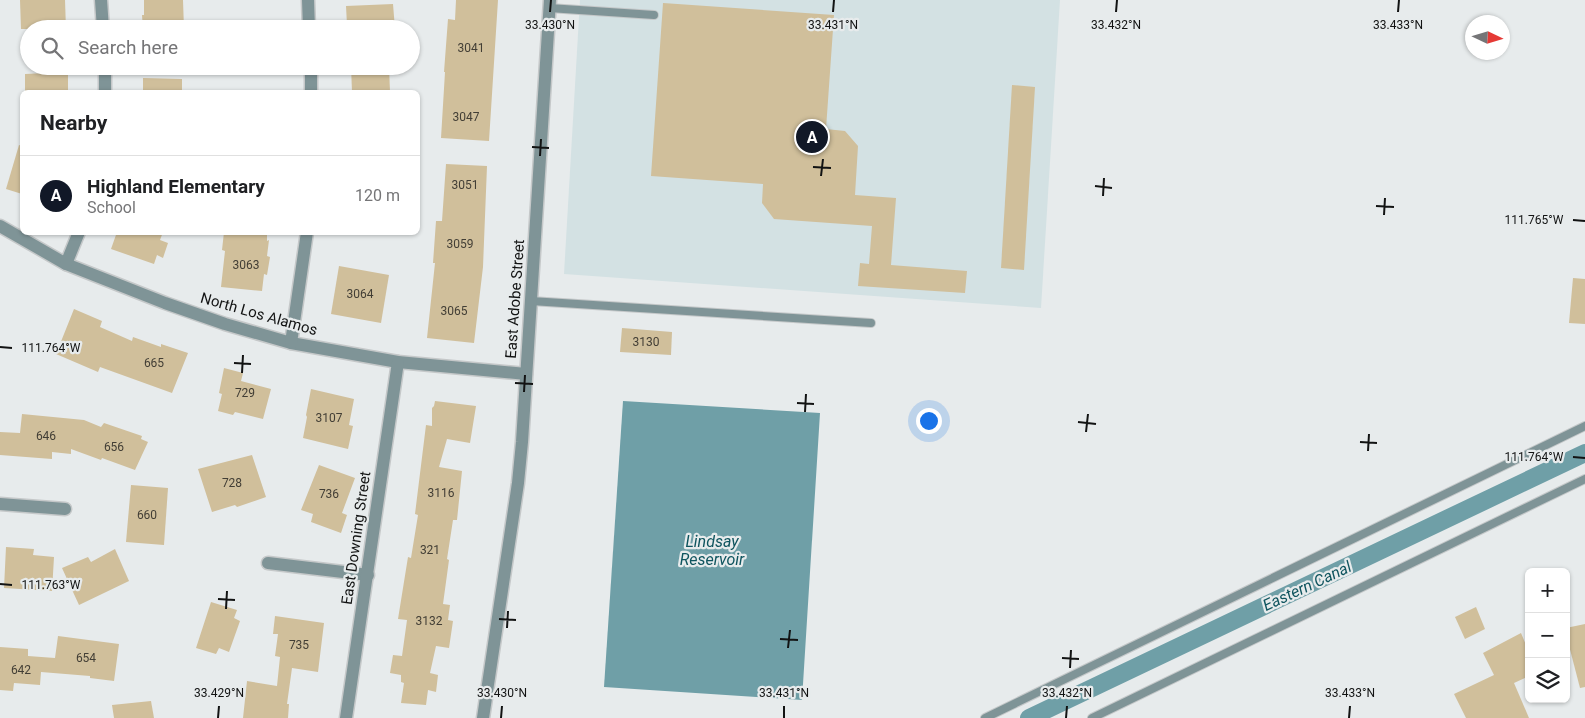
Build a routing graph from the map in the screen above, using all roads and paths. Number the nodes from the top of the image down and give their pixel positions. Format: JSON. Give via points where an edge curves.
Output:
{"nodes":[{"id":1,"x":101,"y":0,"type":"edge"},
{"id":2,"x":308,"y":0,"type":"edge"},
{"id":3,"x":550,"y":4,"type":"edge"},
{"id":4,"x":654,"y":15,"type":"dead end"},
{"id":5,"x":102,"y":20,"type":"edge"},
{"id":6,"x":309,"y":20,"type":"edge"},
{"id":7,"x":105,"y":75,"type":"edge"},
{"id":8,"x":311,"y":75,"type":"edge"},
{"id":9,"x":105,"y":90,"type":"edge"},
{"id":10,"x":311,"y":90,"type":"edge"},
{"id":11,"x":0,"y":226,"type":"edge"},
{"id":12,"x":78,"y":235,"type":"edge"},
{"id":13,"x":307,"y":235,"type":"edge"},
{"id":14,"x":66,"y":264,"type":"junction"},
{"id":15,"x":531,"y":301,"type":"junction"},
{"id":16,"x":870,"y":323,"type":"dead end"},
{"id":17,"x":291,"y":343,"type":"junction"},
{"id":18,"x":398,"y":362,"type":"junction"},
{"id":19,"x":526,"y":374,"type":"junction"},
{"id":20,"x":1585,"y":426,"type":"edge"},
{"id":21,"x":1585,"y":479,"type":"edge"},
{"id":22,"x":0,"y":504,"type":"edge"},
{"id":23,"x":65,"y":509,"type":"dead end"},
{"id":24,"x":268,"y":563,"type":"dead end"},
{"id":25,"x":368,"y":575,"type":"junction"},
{"id":26,"x":346,"y":718,"type":"edge"},
{"id":27,"x":483,"y":718,"type":"edge"},
{"id":28,"x":984,"y":718,"type":"edge"},
{"id":29,"x":1092,"y":718,"type":"edge"}],
"edges":[{"from":1,"to":5,"type":"street"},
{"from":2,"to":6,"type":"street"},
{"from":3,"to":4,"type":"lane"},
{"from":3,"to":15,"type":"street","name":"East Adobe Street"},
{"from":7,"to":9,"type":"street"},
{"from":8,"to":10,"type":"street"},
{"from":11,"to":14,"type":"street","name":"North Los Alamos"},
{"from":12,"to":14,"type":"street"},
{"from":13,"to":17,"type":"street"},
{"from":14,"to":17,"type":"street","name":"North Los Alamos","via":[[165,303]]},
{"from":15,"to":16,"type":"lane"},
{"from":15,"to":19,"type":"street","name":"East Adobe Street"},
{"from":17,"to":18,"type":"street","name":"North Los Alamos"},
{"from":18,"to":19,"type":"street","name":"North Los Alamos"},
{"from":18,"to":25,"type":"street","name":"East Downing Street"},
{"from":19,"to":27,"type":"street","name":"East Adobe Street","via":[[518,483]]},
{"from":20,"to":28,"type":"lane"},
{"from":21,"to":29,"type":"lane"},
{"from":22,"to":23,"type":"street"},
{"from":24,"to":25,"type":"street"},
{"from":25,"to":26,"type":"street","name":"East Downing Street"}]}
